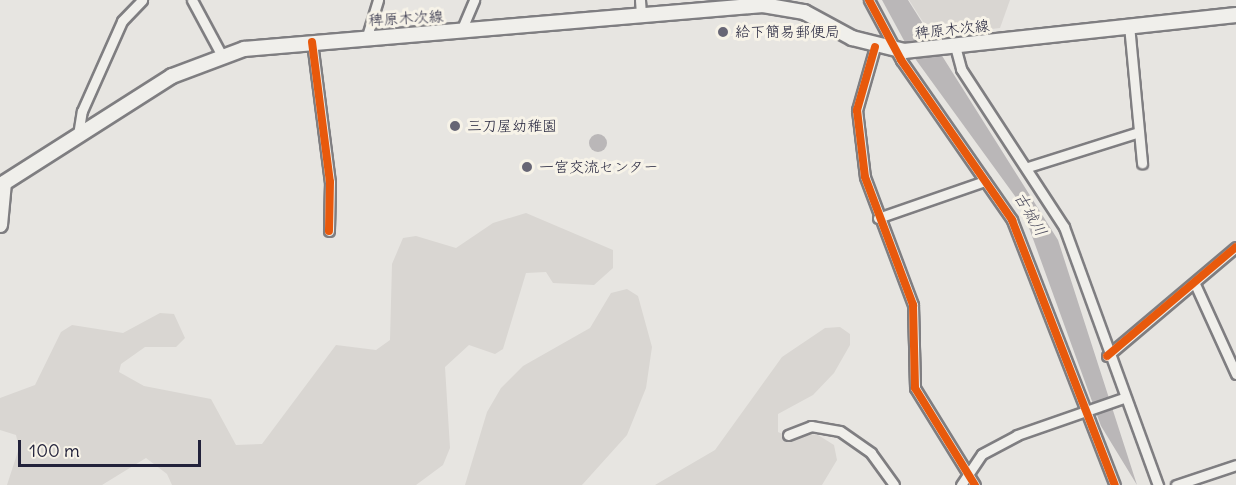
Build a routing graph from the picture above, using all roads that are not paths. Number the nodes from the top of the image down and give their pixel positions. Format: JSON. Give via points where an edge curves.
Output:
{"nodes":[{"id":1,"x":142,"y":0,"type":"edge"},
{"id":2,"x":192,"y":0,"type":"edge"},
{"id":3,"x":378,"y":0,"type":"edge"},
{"id":4,"x":474,"y":0,"type":"edge"},
{"id":5,"x":640,"y":0,"type":"edge"},
{"id":6,"x":869,"y":0,"type":"edge"},
{"id":7,"x":779,"y":3,"type":"edge"},
{"id":8,"x":641,"y":15,"type":"junction"},
{"id":9,"x":1236,"y":15,"type":"edge"},
{"id":10,"x":1130,"y":25,"type":"junction"},
{"id":11,"x":461,"y":31,"type":"junction"},
{"id":12,"x":367,"y":36,"type":"junction"},
{"id":13,"x":312,"y":42,"type":"junction"},
{"id":14,"x":875,"y":46,"type":"junction"},
{"id":15,"x":949,"y":47,"type":"junction"},
{"id":16,"x":899,"y":50,"type":"junction"},
{"id":17,"x":221,"y":54,"type":"junction"},
{"id":18,"x":1139,"y":132,"type":"junction"},
{"id":19,"x":78,"y":135,"type":"junction"},
{"id":20,"x":1142,"y":163,"type":"dead end"},
{"id":21,"x":1028,"y":167,"type":"junction"},
{"id":22,"x":985,"y":182,"type":"junction"},
{"id":23,"x":878,"y":218,"type":"junction"},
{"id":24,"x":0,"y":225,"type":"edge"},
{"id":25,"x":329,"y":231,"type":"dead end"},
{"id":26,"x":1236,"y":247,"type":"edge"},
{"id":27,"x":1195,"y":284,"type":"junction"},
{"id":28,"x":1107,"y":356,"type":"junction"},
{"id":29,"x":1236,"y":374,"type":"edge"},
{"id":30,"x":1121,"y":399,"type":"junction"},
{"id":31,"x":1087,"y":411,"type":"junction"},
{"id":32,"x":788,"y":435,"type":"dead end"},
{"id":33,"x":1236,"y":465,"type":"edge"},
{"id":34,"x":968,"y":474,"type":"junction"},
{"id":35,"x":894,"y":485,"type":"edge"},
{"id":36,"x":961,"y":485,"type":"edge"},
{"id":37,"x":975,"y":485,"type":"edge"},
{"id":38,"x":1115,"y":485,"type":"edge"},
{"id":39,"x":1158,"y":485,"type":"edge"},
{"id":40,"x":1176,"y":485,"type":"edge"}],
"edges":[{"from":1,"to":19,"type":"street","via":[[122,21],[82,111]]},
{"from":2,"to":17,"type":"street"},
{"from":3,"to":12,"type":"street"},
{"from":4,"to":11,"type":"street"},
{"from":5,"to":8,"type":"street"},
{"from":6,"to":16,"type":"street"},
{"from":7,"to":8,"type":"main road","name":"稗原木次線"},
{"from":7,"to":14,"type":"main road","name":"稗原木次線"},
{"from":8,"to":11,"type":"main road","name":"稗原木次線"},
{"from":9,"to":10,"type":"main road","name":"稗原木次線"},
{"from":10,"to":15,"type":"main road","name":"稗原木次線"},
{"from":10,"to":18,"type":"street"},
{"from":11,"to":12,"type":"main road","name":"稗原木次線"},
{"from":12,"to":13,"type":"main road","name":"稗原木次線"},
{"from":13,"to":17,"type":"main road","name":"稗原木次線"},
{"from":13,"to":25,"type":"street","via":[[330,182]]},
{"from":14,"to":16,"type":"main road","name":"稗原木次線"},
{"from":14,"to":23,"type":"street","via":[[861,87],[857,122]]},
{"from":15,"to":16,"type":"main road","name":"稗原木次線"},
{"from":15,"to":21,"type":"street"},
{"from":16,"to":22,"type":"street"},
{"from":17,"to":19,"type":"main road","name":"稗原木次線","via":[[172,76]]},
{"from":18,"to":20,"type":"street"},
{"from":18,"to":21,"type":"street"},
{"from":19,"to":24,"type":"main road","name":"稗原木次線","via":[[4,183]]},
{"from":21,"to":28,"type":"street","via":[[1064,227]]},
{"from":22,"to":23,"type":"street"},
{"from":22,"to":31,"type":"street","via":[[1012,220]]},
{"from":23,"to":34,"type":"street","via":[[913,305],[915,388]]},
{"from":26,"to":27,"type":"street"},
{"from":27,"to":28,"type":"street"},
{"from":27,"to":29,"type":"street"},
{"from":28,"to":30,"type":"street"},
{"from":30,"to":31,"type":"street"},
{"from":30,"to":39,"type":"street"},
{"from":31,"to":34,"type":"street","via":[[1017,435],[982,454]]},
{"from":31,"to":38,"type":"street"},
{"from":32,"to":35,"type":"street","via":[[811,426],[840,431],[871,453]]},
{"from":33,"to":40,"type":"street"},
{"from":34,"to":36,"type":"street"},
{"from":34,"to":37,"type":"street"}]}
